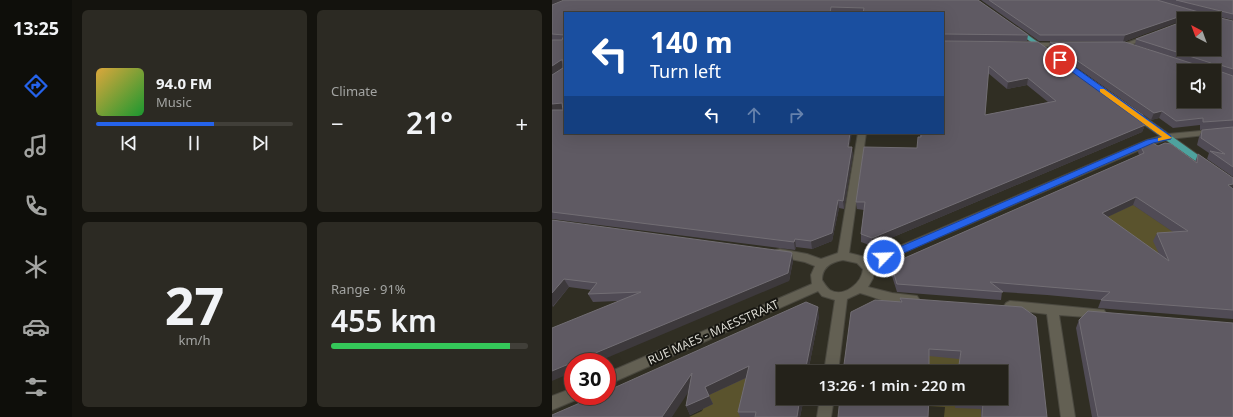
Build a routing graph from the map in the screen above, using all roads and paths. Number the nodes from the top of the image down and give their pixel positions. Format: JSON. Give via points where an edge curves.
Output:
{"nodes":[{"id":1,"x":1012,"y":26,"type":"edge"},
{"id":2,"x":1155,"y":34,"type":"edge"},
{"id":3,"x":1022,"y":44,"type":"edge"},
{"id":4,"x":1039,"y":45,"type":"junction"},
{"id":5,"x":1067,"y":45,"type":"edge"},
{"id":6,"x":1132,"y":49,"type":"edge"},
{"id":7,"x":1054,"y":55,"type":"edge"},
{"id":8,"x":1125,"y":107,"type":"edge"},
{"id":9,"x":1233,"y":130,"type":"edge"},
{"id":10,"x":862,"y":134,"type":"edge"},
{"id":11,"x":1168,"y":138,"type":"junction"},
{"id":12,"x":1215,"y":170,"type":"edge"},
{"id":13,"x":770,"y":252,"type":"edge"},
{"id":14,"x":843,"y":256,"type":"junction"},
{"id":15,"x":821,"y":264,"type":"junction"},
{"id":16,"x":866,"y":265,"type":"junction"},
{"id":17,"x":818,"y":286,"type":"junction"},
{"id":18,"x":860,"y":289,"type":"junction"},
{"id":19,"x":842,"y":295,"type":"junction"},
{"id":20,"x":923,"y":300,"type":"edge"},
{"id":21,"x":999,"y":305,"type":"edge"},
{"id":22,"x":1052,"y":309,"type":"junction"},
{"id":23,"x":1115,"y":315,"type":"edge"},
{"id":24,"x":832,"y":365,"type":"edge"},
{"id":25,"x":616,"y":375,"type":"edge"},
{"id":26,"x":564,"y":398,"type":"edge"},
{"id":27,"x":552,"y":403,"type":"edge"},
{"id":28,"x":826,"y":405,"type":"edge"},
{"id":29,"x":824,"y":417,"type":"edge"},
{"id":30,"x":1068,"y":417,"type":"edge"}],
"edges":[{"from":1,"to":4,"type":"main road"},
{"from":2,"to":6,"type":"street","via":[[1121,45]]},
{"from":3,"to":4,"type":"street"},
{"from":4,"to":5,"type":"street"},
{"from":4,"to":7,"type":"main road"},
{"from":8,"to":11,"type":"main road"},
{"from":9,"to":11,"type":"street"},
{"from":10,"to":14,"type":"street"},
{"from":11,"to":12,"type":"main road"},
{"from":11,"to":16,"type":"street","via":[[1150,142]]},
{"from":13,"to":15,"type":"street","via":[[792,255]]},
{"from":14,"to":15,"type":"street"},
{"from":14,"to":16,"type":"street","via":[[856,258]]},
{"from":15,"to":17,"type":"street","via":[[816,275]]},
{"from":16,"to":18,"type":"street","via":[[868,277],[866,284]]},
{"from":17,"to":19,"type":"street","via":[[828,293]]},
{"from":17,"to":25,"type":"street","name":"RUE MAES - MAESSTRAAT"},
{"from":18,"to":19,"type":"street"},
{"from":18,"to":20,"type":"street","via":[[892,298]]},
{"from":19,"to":24,"type":"street"},
{"from":21,"to":22,"type":"street"},
{"from":22,"to":23,"type":"street"},
{"from":22,"to":30,"type":"street"},
{"from":26,"to":27,"type":"street"},
{"from":28,"to":29,"type":"street"}]}
